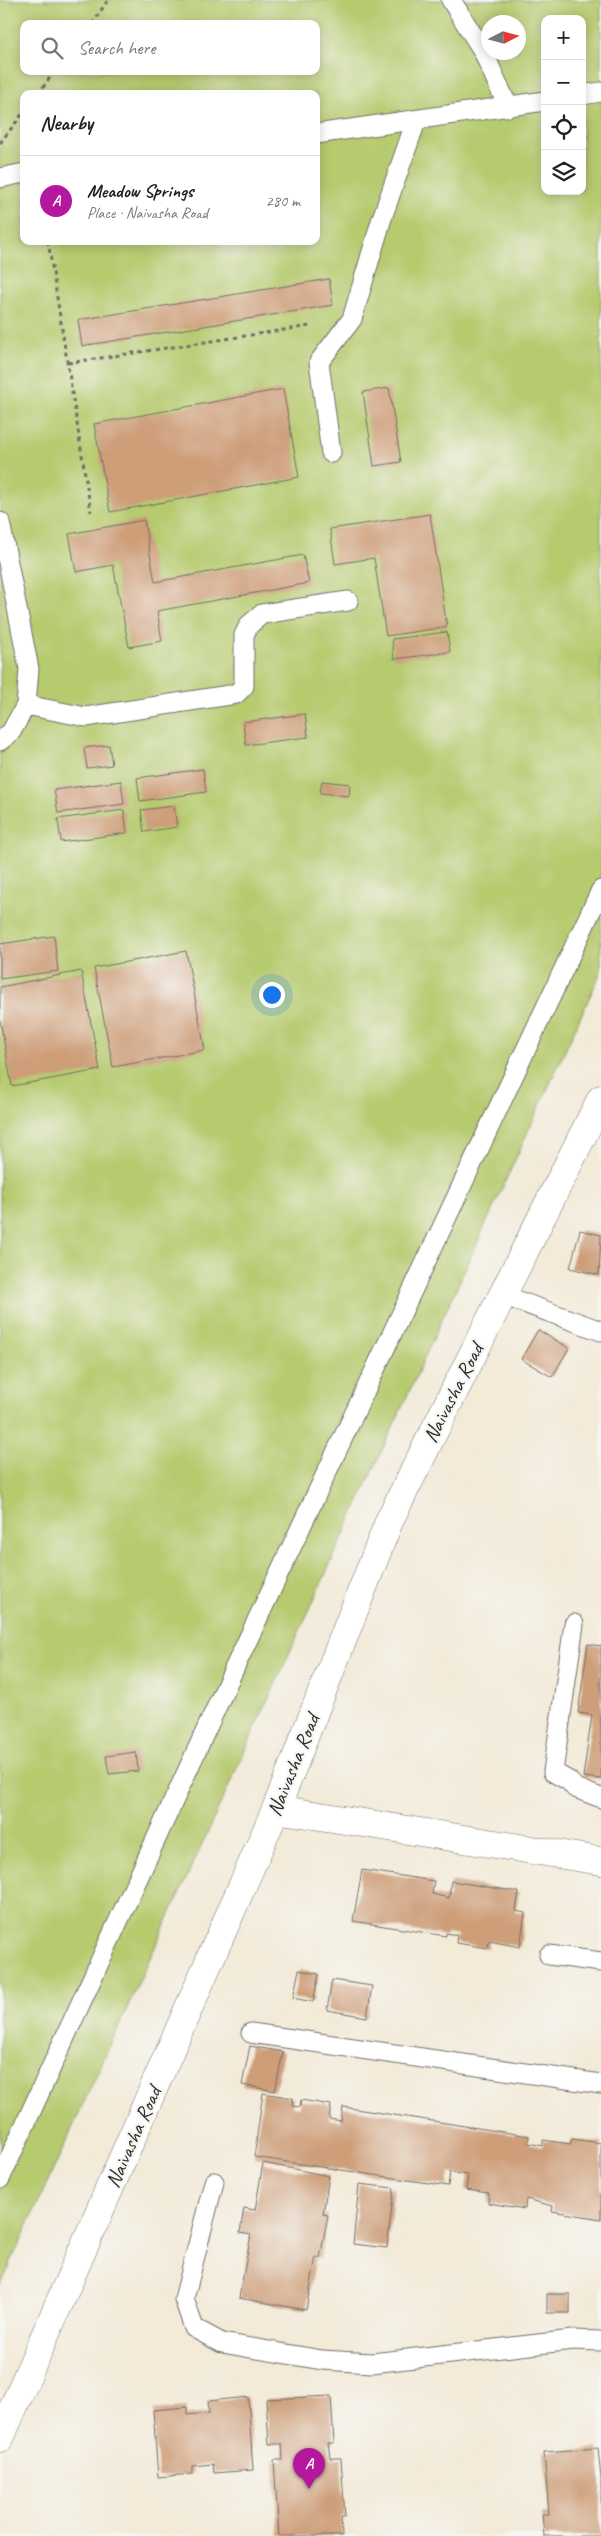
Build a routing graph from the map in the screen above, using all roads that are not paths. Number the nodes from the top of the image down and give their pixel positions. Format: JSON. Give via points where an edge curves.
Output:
{"nodes":[{"id":1,"x":451,"y":0,"type":"edge"},
{"id":2,"x":601,"y":92,"type":"edge"},
{"id":3,"x":586,"y":94,"type":"edge"},
{"id":4,"x":541,"y":102,"type":"edge"},
{"id":5,"x":508,"y":107,"type":"junction"},
{"id":6,"x":416,"y":121,"type":"junction"},
{"id":7,"x":320,"y":133,"type":"edge"},
{"id":8,"x":20,"y":174,"type":"edge"},
{"id":9,"x":0,"y":178,"type":"edge"},
{"id":10,"x":331,"y":453,"type":"dead end"},
{"id":11,"x":0,"y":522,"type":"edge"},
{"id":12,"x":348,"y":601,"type":"dead end"},
{"id":13,"x":26,"y":705,"type":"junction"},
{"id":14,"x":0,"y":740,"type":"edge"},
{"id":15,"x":601,"y":890,"type":"edge"},
{"id":16,"x":601,"y":1100,"type":"edge"},
{"id":17,"x":502,"y":1295,"type":"junction"},
{"id":18,"x":601,"y":1330,"type":"edge"},
{"id":19,"x":574,"y":1624,"type":"dead end"},
{"id":20,"x":601,"y":1798,"type":"edge"},
{"id":21,"x":276,"y":1809,"type":"junction"},
{"id":22,"x":600,"y":1857,"type":"edge"},
{"id":23,"x":549,"y":1955,"type":"dead end"},
{"id":24,"x":601,"y":1962,"type":"edge"},
{"id":25,"x":251,"y":2033,"type":"dead end"},
{"id":26,"x":601,"y":2084,"type":"edge"},
{"id":27,"x":0,"y":2180,"type":"edge"},
{"id":28,"x":214,"y":2182,"type":"dead end"},
{"id":29,"x":601,"y":2341,"type":"edge"},
{"id":30,"x":0,"y":2438,"type":"edge"}],
"edges":[{"from":1,"to":5,"type":"lane","via":[[483,51]]},
{"from":2,"to":3,"type":"lane"},
{"from":4,"to":5,"type":"lane"},
{"from":5,"to":6,"type":"lane"},
{"from":6,"to":7,"type":"lane"},
{"from":6,"to":10,"type":"lane","via":[[382,218],[352,319],[319,362]]},
{"from":8,"to":9,"type":"lane"},
{"from":11,"to":13,"type":"lane","via":[[29,669]]},
{"from":12,"to":13,"type":"lane","via":[[262,614],[244,634],[244,686],[236,694],[86,717]]},
{"from":13,"to":14,"type":"lane","via":[[12,732]]},
{"from":15,"to":27,"type":"lane","via":[[234,1669]]},
{"from":16,"to":17,"type":"main road","name":"Naivasha Road"},
{"from":17,"to":18,"type":"lane"},
{"from":17,"to":21,"type":"main road","name":"Naivasha Road","via":[[390,1518]]},
{"from":19,"to":20,"type":"lane","via":[[553,1772],[575,1788]]},
{"from":21,"to":22,"type":"main road"},
{"from":21,"to":30,"type":"main road","name":"Naivasha Road"},
{"from":23,"to":24,"type":"lane"},
{"from":25,"to":26,"type":"lane"},
{"from":28,"to":29,"type":"lane","via":[[184,2299],[194,2328],[222,2343],[322,2360],[372,2363],[573,2340]]}]}
